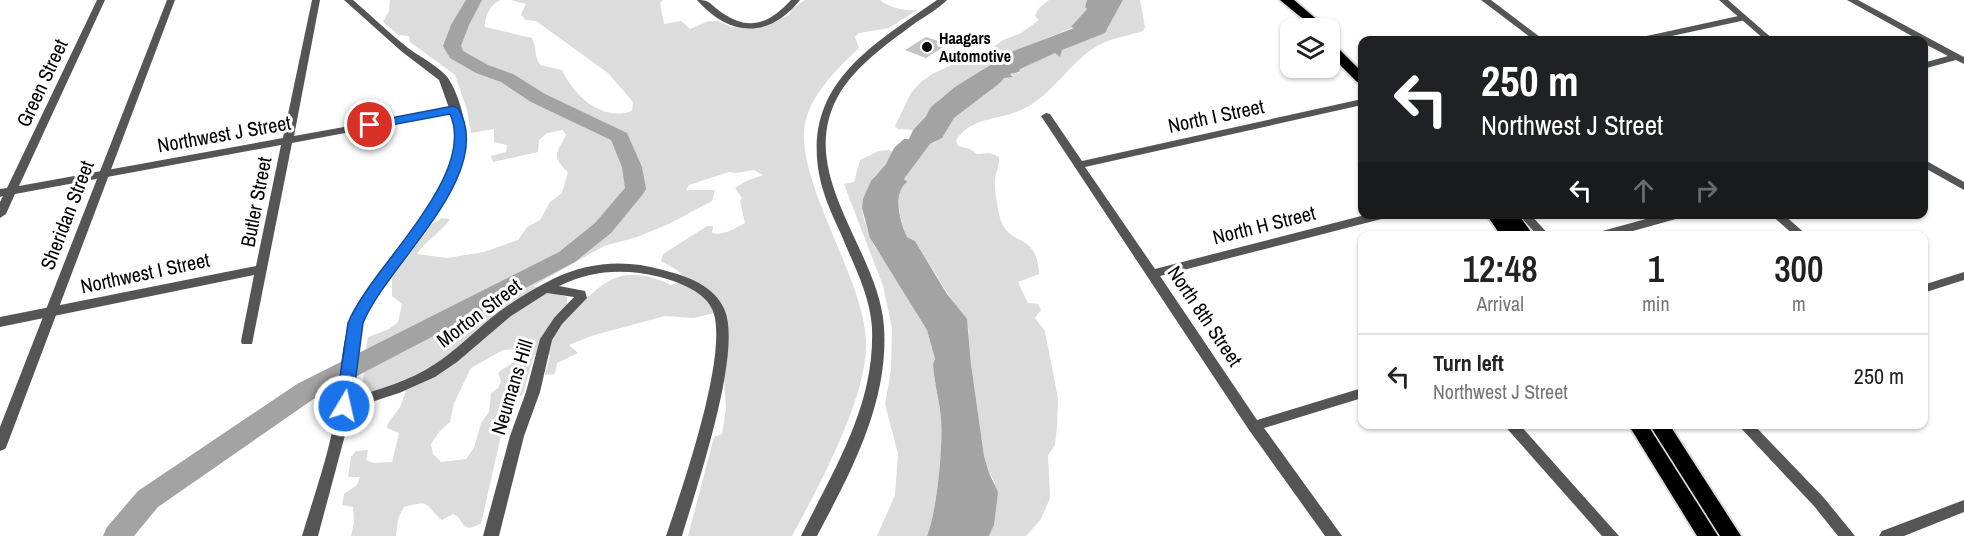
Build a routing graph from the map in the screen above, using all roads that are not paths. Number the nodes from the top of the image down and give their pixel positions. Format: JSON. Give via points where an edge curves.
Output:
{"nodes":[{"id":1,"x":101,"y":0,"type":"edge"},
{"id":2,"x":171,"y":0,"type":"edge"},
{"id":3,"x":316,"y":0,"type":"edge"},
{"id":4,"x":348,"y":0,"type":"edge"},
{"id":5,"x":701,"y":0,"type":"edge"},
{"id":6,"x":796,"y":0,"type":"edge"},
{"id":7,"x":943,"y":0,"type":"edge"},
{"id":8,"x":1286,"y":0,"type":"edge"},
{"id":9,"x":1485,"y":0,"type":"edge"},
{"id":10,"x":1723,"y":0,"type":"edge"},
{"id":11,"x":1851,"y":0,"type":"edge"},
{"id":12,"x":1303,"y":18,"type":"edge"},
{"id":13,"x":1308,"y":18,"type":"edge"},
{"id":14,"x":1743,"y":18,"type":"junction"},
{"id":15,"x":1534,"y":36,"type":"edge"},
{"id":16,"x":1660,"y":36,"type":"edge"},
{"id":17,"x":1765,"y":36,"type":"edge"},
{"id":18,"x":1918,"y":36,"type":"edge"},
{"id":19,"x":1928,"y":41,"type":"edge"},
{"id":20,"x":1340,"y":45,"type":"edge"},
{"id":21,"x":1340,"y":58,"type":"edge"},
{"id":22,"x":1961,"y":59,"type":"edge"},
{"id":23,"x":1358,"y":60,"type":"edge"},
{"id":24,"x":1928,"y":65,"type":"edge"},
{"id":25,"x":1358,"y":75,"type":"edge"},
{"id":26,"x":1358,"y":103,"type":"edge"},
{"id":27,"x":453,"y":110,"type":"junction"},
{"id":28,"x":1046,"y":116,"type":"dead end"},
{"id":29,"x":286,"y":141,"type":"junction"},
{"id":30,"x":1078,"y":165,"type":"junction"},
{"id":31,"x":1928,"y":165,"type":"edge"},
{"id":32,"x":104,"y":174,"type":"junction"},
{"id":33,"x":1964,"y":187,"type":"edge"},
{"id":34,"x":6,"y":192,"type":"edge"},
{"id":35,"x":0,"y":214,"type":"edge"},
{"id":36,"x":1366,"y":219,"type":"edge"},
{"id":37,"x":1497,"y":219,"type":"edge"},
{"id":38,"x":1513,"y":219,"type":"edge"},
{"id":39,"x":1528,"y":219,"type":"edge"},
{"id":40,"x":1661,"y":219,"type":"edge"},
{"id":41,"x":1781,"y":219,"type":"edge"},
{"id":42,"x":1506,"y":231,"type":"edge"},
{"id":43,"x":1522,"y":231,"type":"edge"},
{"id":44,"x":1540,"y":231,"type":"edge"},
{"id":45,"x":1617,"y":231,"type":"edge"},
{"id":46,"x":1797,"y":231,"type":"edge"},
{"id":47,"x":262,"y":269,"type":"junction"},
{"id":48,"x":1153,"y":274,"type":"junction"},
{"id":49,"x":1964,"y":276,"type":"edge"},
{"id":50,"x":1928,"y":287,"type":"edge"},
{"id":51,"x":547,"y":288,"type":"junction"},
{"id":52,"x":50,"y":312,"type":"junction"},
{"id":53,"x":0,"y":322,"type":"edge"},
{"id":54,"x":247,"y":341,"type":"dead end"},
{"id":55,"x":1358,"y":394,"type":"edge"},
{"id":56,"x":344,"y":406,"type":"junction"},
{"id":57,"x":1254,"y":426,"type":"junction"},
{"id":58,"x":1515,"y":429,"type":"edge"},
{"id":59,"x":1640,"y":429,"type":"edge"},
{"id":60,"x":1661,"y":429,"type":"edge"},
{"id":61,"x":1749,"y":429,"type":"edge"},
{"id":62,"x":0,"y":445,"type":"edge"},
{"id":63,"x":1964,"y":506,"type":"edge"},
{"id":64,"x":310,"y":536,"type":"edge"},
{"id":65,"x":491,"y":536,"type":"edge"},
{"id":66,"x":674,"y":536,"type":"edge"},
{"id":67,"x":809,"y":536,"type":"edge"},
{"id":68,"x":1334,"y":536,"type":"edge"},
{"id":69,"x":1611,"y":536,"type":"edge"},
{"id":70,"x":1708,"y":536,"type":"edge"},
{"id":71,"x":1731,"y":536,"type":"edge"},
{"id":72,"x":1847,"y":536,"type":"edge"},
{"id":73,"x":1887,"y":536,"type":"edge"}],
"edges":[{"from":1,"to":34,"type":"street","name":"Green Street"},
{"from":2,"to":32,"type":"street","name":"Sheridan Street"},
{"from":3,"to":29,"type":"street","name":"Butler Street"},
{"from":4,"to":27,"type":"street","via":[[443,78]]},
{"from":5,"to":6,"type":"street","via":[[714,14],[743,26],[773,22],[785,15]]},
{"from":7,"to":67,"type":"street","via":[[860,62],[834,92],[824,114],[820,143],[824,174],[872,294],[879,341],[876,372],[862,422]]},
{"from":8,"to":12,"type":"highway"},
{"from":8,"to":13,"type":"highway"},
{"from":9,"to":15,"type":"street"},
{"from":10,"to":14,"type":"street"},
{"from":11,"to":18,"type":"street"},
{"from":14,"to":16,"type":"street"},
{"from":14,"to":17,"type":"street"},
{"from":19,"to":22,"type":"street"},
{"from":20,"to":23,"type":"highway"},
{"from":21,"to":25,"type":"highway"},
{"from":22,"to":24,"type":"street"},
{"from":26,"to":30,"type":"street","name":"North I Street"},
{"from":27,"to":29,"type":"street","name":"Northwest J Street"},
{"from":27,"to":56,"type":"street","via":[[458,120],[460,147],[452,176],[355,323]]},
{"from":28,"to":30,"type":"street","name":"North 8th Street"},
{"from":29,"to":32,"type":"street","name":"Northwest J Street"},
{"from":29,"to":47,"type":"street","name":"Butler Street"},
{"from":30,"to":48,"type":"street","name":"North 8th Street"},
{"from":31,"to":33,"type":"street"},
{"from":32,"to":34,"type":"street","name":"Northwest J Street"},
{"from":32,"to":52,"type":"street","name":"Sheridan Street"},
{"from":34,"to":35,"type":"street","name":"Green Street"},
{"from":36,"to":48,"type":"street","name":"North H Street"},
{"from":37,"to":42,"type":"highway"},
{"from":38,"to":43,"type":"highway"},
{"from":39,"to":44,"type":"street"},
{"from":40,"to":45,"type":"street"},
{"from":41,"to":46,"type":"street"},
{"from":47,"to":52,"type":"street","name":"Northwest I Street"},
{"from":47,"to":54,"type":"street","name":"Butler Street"},
{"from":48,"to":57,"type":"street","name":"North 8th Street"},
{"from":49,"to":50,"type":"street"},
{"from":51,"to":56,"type":"street","name":"Morton Street","via":[[508,310],[424,377]]},
{"from":51,"to":65,"type":"street","name":"Neumans Hill","via":[[581,294],[581,298],[546,339]]},
{"from":51,"to":66,"type":"street","name":"Morton Street","via":[[585,271],[645,269],[694,285],[718,308],[723,332],[720,366]]},
{"from":52,"to":53,"type":"street","name":"Northwest I Street"},
{"from":52,"to":62,"type":"street","name":"Sheridan Street"},
{"from":55,"to":57,"type":"street"},
{"from":56,"to":64,"type":"street"},
{"from":57,"to":68,"type":"street","name":"North 8th Street"},
{"from":58,"to":69,"type":"street"},
{"from":59,"to":70,"type":"highway"},
{"from":60,"to":71,"type":"highway"},
{"from":61,"to":72,"type":"street"},
{"from":63,"to":73,"type":"street"}]}
